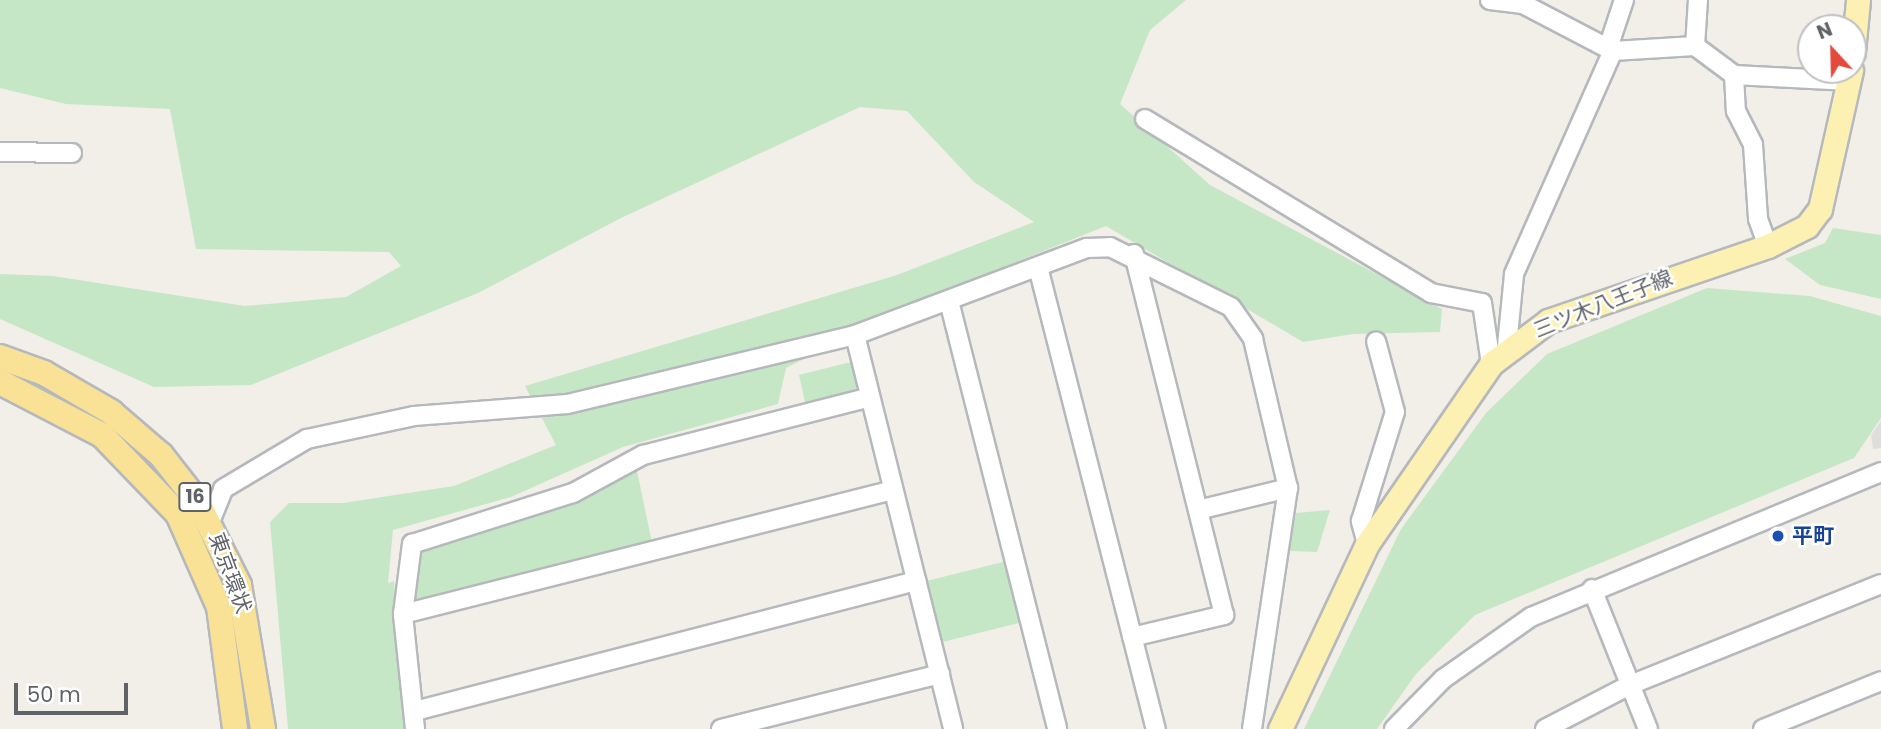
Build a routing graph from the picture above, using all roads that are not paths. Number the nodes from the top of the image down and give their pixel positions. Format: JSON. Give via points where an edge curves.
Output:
{"nodes":[{"id":1,"x":1490,"y":0,"type":"edge"},
{"id":2,"x":1624,"y":0,"type":"edge"},
{"id":3,"x":1698,"y":0,"type":"edge"},
{"id":4,"x":1524,"y":2,"type":"edge"},
{"id":5,"x":1695,"y":46,"type":"junction"},
{"id":6,"x":1610,"y":49,"type":"junction"},
{"id":7,"x":1734,"y":75,"type":"junction"},
{"id":8,"x":1797,"y":75,"type":"edge"},
{"id":9,"x":1849,"y":84,"type":"edge"},
{"id":10,"x":1145,"y":119,"type":"dead end"},
{"id":11,"x":0,"y":152,"type":"edge"},
{"id":12,"x":72,"y":153,"type":"dead end"},
{"id":13,"x":1768,"y":246,"type":"junction"},
{"id":14,"x":1133,"y":254,"type":"junction"},
{"id":15,"x":1038,"y":267,"type":"junction"},
{"id":16,"x":948,"y":301,"type":"junction"},
{"id":17,"x":855,"y":335,"type":"junction"},
{"id":18,"x":1376,"y":341,"type":"dead end"},
{"id":19,"x":1507,"y":346,"type":"junction"},
{"id":20,"x":0,"y":357,"type":"edge"},
{"id":21,"x":1491,"y":364,"type":"junction"},
{"id":22,"x":0,"y":382,"type":"edge"},
{"id":23,"x":870,"y":397,"type":"junction"},
{"id":24,"x":1881,"y":472,"type":"edge"},
{"id":25,"x":1288,"y":488,"type":"junction"},
{"id":26,"x":893,"y":489,"type":"junction"},
{"id":27,"x":1198,"y":510,"type":"junction"},
{"id":28,"x":210,"y":522,"type":"junction"},
{"id":29,"x":1367,"y":544,"type":"junction"},
{"id":30,"x":916,"y":581,"type":"junction"},
{"id":31,"x":1881,"y":583,"type":"edge"},
{"id":32,"x":1592,"y":589,"type":"junction"},
{"id":33,"x":403,"y":614,"type":"junction"},
{"id":34,"x":1132,"y":637,"type":"junction"},
{"id":35,"x":940,"y":674,"type":"junction"},
{"id":36,"x":1881,"y":681,"type":"edge"},
{"id":37,"x":1630,"y":685,"type":"junction"},
{"id":38,"x":415,"y":720,"type":"edge"},
{"id":39,"x":236,"y":729,"type":"edge"},
{"id":40,"x":263,"y":729,"type":"edge"},
{"id":41,"x":721,"y":729,"type":"edge"},
{"id":42,"x":953,"y":729,"type":"edge"},
{"id":43,"x":1057,"y":729,"type":"edge"},
{"id":44,"x":1156,"y":729,"type":"edge"},
{"id":45,"x":1252,"y":729,"type":"edge"},
{"id":46,"x":1280,"y":729,"type":"edge"},
{"id":47,"x":1394,"y":729,"type":"edge"},
{"id":48,"x":1545,"y":729,"type":"edge"},
{"id":49,"x":1648,"y":729,"type":"edge"},
{"id":50,"x":1763,"y":729,"type":"edge"}],
"edges":[{"from":1,"to":4,"type":"street"},
{"from":2,"to":6,"type":"street"},
{"from":3,"to":5,"type":"street"},
{"from":4,"to":6,"type":"street"},
{"from":5,"to":6,"type":"street"},
{"from":5,"to":7,"type":"street"},
{"from":6,"to":19,"type":"street","via":[[1514,274]]},
{"from":7,"to":8,"type":"street"},
{"from":7,"to":13,"type":"street","via":[[1736,111],[1753,145],[1758,219]]},
{"from":9,"to":13,"type":"main road","name":"三ツ木八王子線","via":[[1820,209],[1807,226]]},
{"from":10,"to":21,"type":"street","via":[[1431,293],[1482,303]]},
{"from":11,"to":12,"type":"street"},
{"from":13,"to":19,"type":"main road","name":"三ツ木八王子線","via":[[1626,290],[1548,321]]},
{"from":14,"to":15,"type":"street","via":[[1087,248]]},
{"from":14,"to":25,"type":"street","via":[[1223,302],[1244,321]]},
{"from":14,"to":27,"type":"street"},
{"from":15,"to":16,"type":"street"},
{"from":15,"to":34,"type":"street"},
{"from":16,"to":17,"type":"street"},
{"from":16,"to":43,"type":"street"},
{"from":17,"to":23,"type":"street"},
{"from":17,"to":28,"type":"street","via":[[568,404],[414,416],[307,439],[223,489]]},
{"from":18,"to":29,"type":"street","via":[[1395,412],[1361,521]]},
{"from":19,"to":21,"type":"main road","name":"三ツ木八王子線"},
{"from":20,"to":28,"type":"highway","name":"東京環状","number":"16","via":[[44,373],[111,412],[167,461]]},
{"from":21,"to":29,"type":"main road","name":"三ツ木八王子線"},
{"from":22,"to":39,"type":"highway","name":"東京環状","number":"16","via":[[102,435],[178,514],[219,607]]},
{"from":23,"to":26,"type":"street"},
{"from":23,"to":33,"type":"street","via":[[643,455],[573,493],[412,544]]},
{"from":24,"to":32,"type":"street"},
{"from":25,"to":27,"type":"street"},
{"from":25,"to":45,"type":"street"},
{"from":26,"to":30,"type":"street"},
{"from":26,"to":33,"type":"street"},
{"from":27,"to":34,"type":"street","via":[[1224,615]]},
{"from":28,"to":40,"type":"highway","name":"東京環状","number":"16","via":[[243,601]]},
{"from":29,"to":46,"type":"main road","name":"三ツ木八王子線"},
{"from":30,"to":35,"type":"street"},
{"from":30,"to":38,"type":"street"},
{"from":31,"to":37,"type":"street"},
{"from":32,"to":37,"type":"street"},
{"from":32,"to":47,"type":"street","via":[[1477,651]]},
{"from":33,"to":38,"type":"street"},
{"from":34,"to":44,"type":"street"},
{"from":35,"to":41,"type":"street"},
{"from":35,"to":42,"type":"street"},
{"from":36,"to":50,"type":"street"},
{"from":37,"to":48,"type":"street"},
{"from":37,"to":49,"type":"street"}]}
